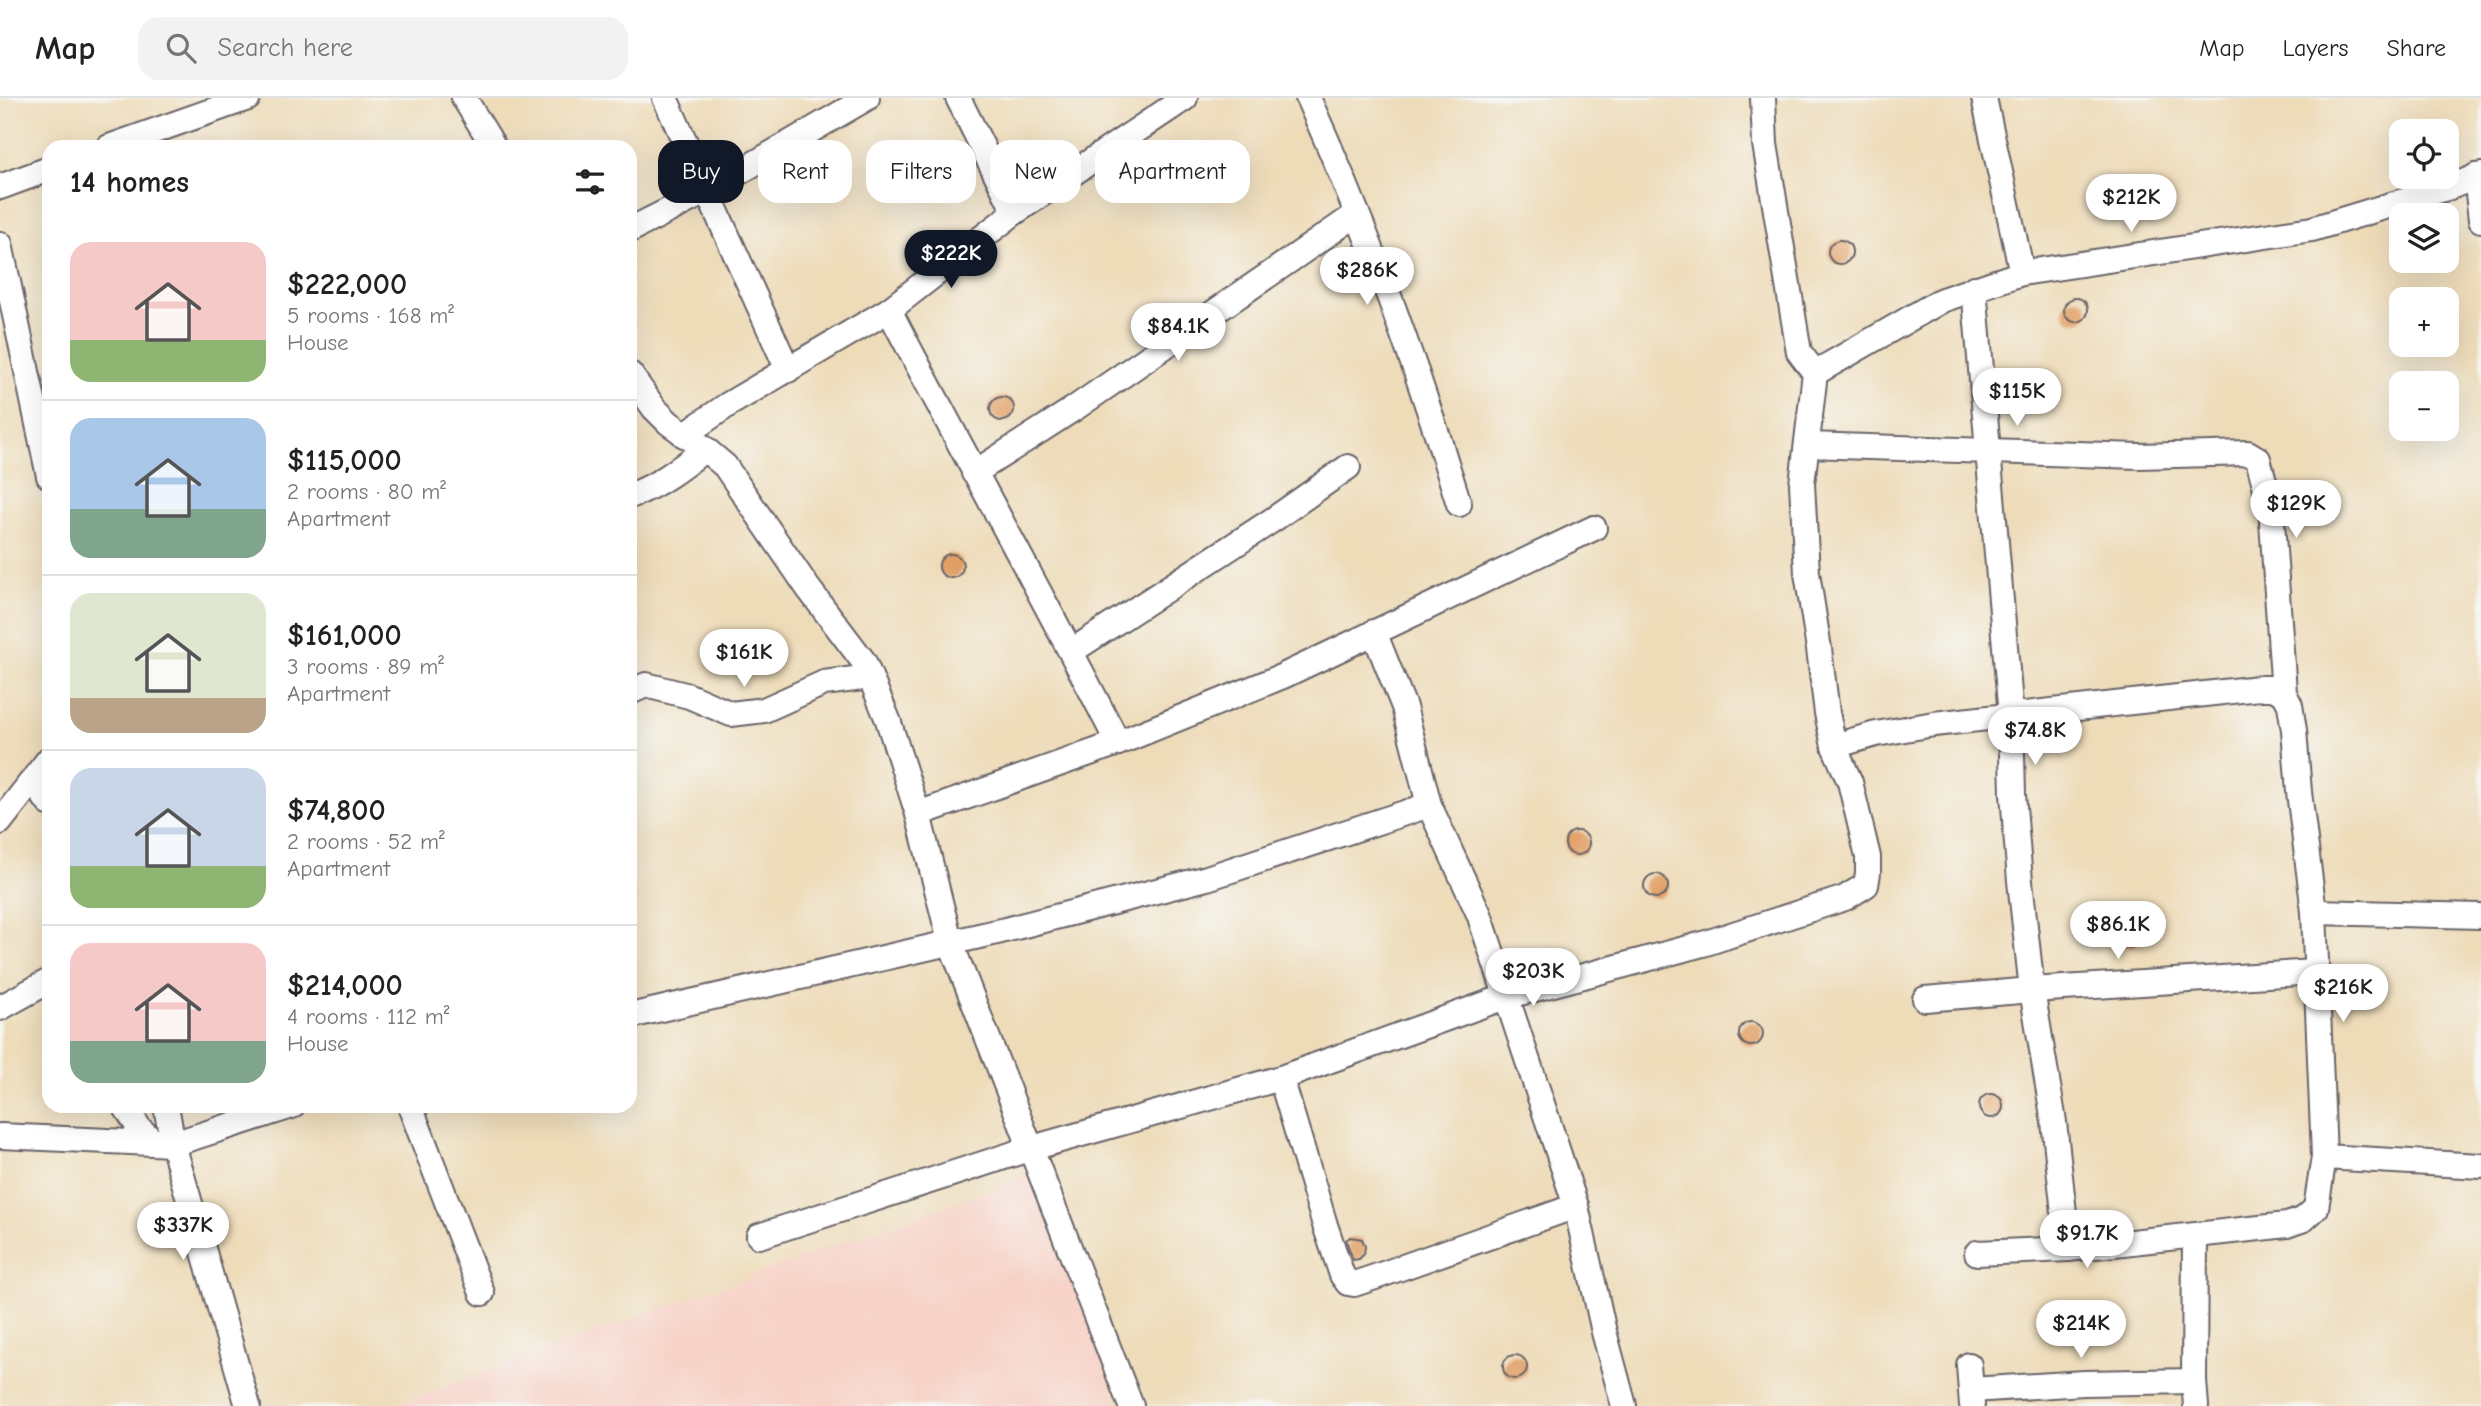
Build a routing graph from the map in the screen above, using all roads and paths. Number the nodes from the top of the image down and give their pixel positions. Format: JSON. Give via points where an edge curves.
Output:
{"nodes":[{"id":1,"x":248,"y":98,"type":"edge"},
{"id":2,"x":464,"y":98,"type":"edge"},
{"id":3,"x":666,"y":98,"type":"edge"},
{"id":4,"x":867,"y":98,"type":"edge"},
{"id":5,"x":958,"y":98,"type":"edge"},
{"id":6,"x":1185,"y":98,"type":"edge"},
{"id":7,"x":1308,"y":98,"type":"edge"},
{"id":8,"x":1763,"y":98,"type":"edge"},
{"id":9,"x":1984,"y":98,"type":"edge"},
{"id":10,"x":129,"y":140,"type":"edge"},
{"id":11,"x":490,"y":140,"type":"edge"},
{"id":12,"x":685,"y":140,"type":"edge"},
{"id":13,"x":744,"y":170,"type":"edge"},
{"id":14,"x":42,"y":172,"type":"edge"},
{"id":15,"x":2478,"y":176,"type":"edge"},
{"id":16,"x":0,"y":187,"type":"edge"},
{"id":17,"x":684,"y":203,"type":"edge"},
{"id":18,"x":713,"y":203,"type":"edge"},
{"id":19,"x":1015,"y":212,"type":"junction"},
{"id":20,"x":1357,"y":214,"type":"junction"},
{"id":21,"x":2481,"y":220,"type":"edge"},
{"id":22,"x":637,"y":226,"type":"edge"},
{"id":23,"x":0,"y":244,"type":"edge"},
{"id":24,"x":2022,"y":273,"type":"junction"},
{"id":25,"x":1974,"y":288,"type":"junction"},
{"id":26,"x":888,"y":310,"type":"junction"},
{"id":27,"x":788,"y":370,"type":"junction"},
{"id":28,"x":1815,"y":373,"type":"junction"},
{"id":29,"x":637,"y":384,"type":"edge"},
{"id":30,"x":695,"y":442,"type":"junction"},
{"id":31,"x":42,"y":443,"type":"edge"},
{"id":32,"x":1808,"y":445,"type":"junction"},
{"id":33,"x":1989,"y":449,"type":"junction"},
{"id":34,"x":1348,"y":467,"type":"dead end"},
{"id":35,"x":974,"y":472,"type":"junction"},
{"id":36,"x":637,"y":493,"type":"edge"},
{"id":37,"x":1459,"y":504,"type":"dead end"},
{"id":38,"x":1594,"y":528,"type":"dead end"},
{"id":39,"x":1374,"y":632,"type":"junction"},
{"id":40,"x":1072,"y":651,"type":"junction"},
{"id":41,"x":870,"y":677,"type":"junction"},
{"id":42,"x":637,"y":689,"type":"edge"},
{"id":43,"x":2284,"y":693,"type":"junction"},
{"id":44,"x":2011,"y":716,"type":"junction"},
{"id":45,"x":1118,"y":743,"type":"junction"},
{"id":46,"x":1834,"y":746,"type":"junction"},
{"id":47,"x":42,"y":769,"type":"edge"},
{"id":48,"x":33,"y":781,"type":"junction"},
{"id":49,"x":42,"y":793,"type":"edge"},
{"id":50,"x":1429,"y":805,"type":"junction"},
{"id":51,"x":918,"y":814,"type":"junction"},
{"id":52,"x":0,"y":822,"type":"edge"},
{"id":53,"x":2314,"y":912,"type":"junction"},
{"id":54,"x":2481,"y":916,"type":"edge"},
{"id":55,"x":950,"y":941,"type":"junction"},
{"id":56,"x":2315,"y":972,"type":"junction"},
{"id":57,"x":42,"y":985,"type":"edge"},
{"id":58,"x":2032,"y":990,"type":"junction"},
{"id":59,"x":1506,"y":997,"type":"junction"},
{"id":60,"x":1925,"y":999,"type":"dead end"},
{"id":61,"x":0,"y":1008,"type":"edge"},
{"id":62,"x":637,"y":1014,"type":"edge"},
{"id":63,"x":1281,"y":1078,"type":"junction"},
{"id":64,"x":129,"y":1113,"type":"edge"},
{"id":65,"x":166,"y":1113,"type":"edge"},
{"id":66,"x":268,"y":1113,"type":"edge"},
{"id":67,"x":413,"y":1113,"type":"edge"},
{"id":68,"x":0,"y":1136,"type":"edge"},
{"id":69,"x":164,"y":1143,"type":"junction"},
{"id":70,"x":1032,"y":1148,"type":"junction"},
{"id":71,"x":2324,"y":1157,"type":"junction"},
{"id":72,"x":2481,"y":1166,"type":"edge"},
{"id":73,"x":1576,"y":1206,"type":"junction"},
{"id":74,"x":759,"y":1236,"type":"dead end"},
{"id":75,"x":2195,"y":1237,"type":"junction"},
{"id":76,"x":2068,"y":1249,"type":"junction"},
{"id":77,"x":1977,"y":1253,"type":"dead end"},
{"id":78,"x":482,"y":1293,"type":"dead end"},
{"id":79,"x":1969,"y":1365,"type":"dead end"},
{"id":80,"x":2194,"y":1381,"type":"junction"},
{"id":81,"x":1971,"y":1398,"type":"edge"},
{"id":82,"x":248,"y":1406,"type":"edge"},
{"id":83,"x":1130,"y":1406,"type":"edge"},
{"id":84,"x":1624,"y":1406,"type":"edge"},
{"id":85,"x":2196,"y":1406,"type":"edge"}],
"edges":[{"from":1,"to":10,"type":"street"},
{"from":2,"to":11,"type":"street"},
{"from":3,"to":12,"type":"street"},
{"from":4,"to":13,"type":"street"},
{"from":5,"to":19,"type":"street"},
{"from":6,"to":19,"type":"street"},
{"from":7,"to":20,"type":"street"},
{"from":8,"to":28,"type":"street","via":[[1765,144],[1799,352]]},
{"from":9,"to":24,"type":"street"},
{"from":14,"to":16,"type":"street"},
{"from":15,"to":21,"type":"street"},
{"from":15,"to":24,"type":"street","via":[[2312,229]]},
{"from":17,"to":22,"type":"street"},
{"from":18,"to":27,"type":"street"},
{"from":19,"to":26,"type":"street"},
{"from":20,"to":35,"type":"street"},
{"from":20,"to":37,"type":"street"},
{"from":23,"to":31,"type":"street"},
{"from":24,"to":25,"type":"street"},
{"from":25,"to":28,"type":"street","via":[[1942,300]]},
{"from":25,"to":33,"type":"street"},
{"from":26,"to":27,"type":"street"},
{"from":26,"to":35,"type":"street"},
{"from":27,"to":30,"type":"street","via":[[729,404]]},
{"from":28,"to":32,"type":"street"},
{"from":29,"to":30,"type":"street","via":[[654,408]]},
{"from":30,"to":36,"type":"street","via":[[678,471]]},
{"from":30,"to":41,"type":"street","via":[[725,466]]},
{"from":32,"to":33,"type":"street"},
{"from":32,"to":46,"type":"street","via":[[1802,484],[1807,573]]},
{"from":33,"to":43,"type":"street","via":[[2139,456],[2248,453],[2258,459],[2271,507]]},
{"from":33,"to":44,"type":"street"},
{"from":34,"to":40,"type":"street"},
{"from":35,"to":40,"type":"street"},
{"from":38,"to":39,"type":"street"},
{"from":39,"to":45,"type":"street","via":[[1271,681]]},
{"from":39,"to":50,"type":"street","via":[[1404,707]]},
{"from":40,"to":45,"type":"street"},
{"from":41,"to":42,"type":"street","via":[[824,683],[764,710],[731,714],[689,695],[646,685]]},
{"from":41,"to":51,"type":"street"},
{"from":43,"to":44,"type":"street","via":[[2259,688]]},
{"from":43,"to":53,"type":"street","via":[[2294,730]]},
{"from":44,"to":46,"type":"street","via":[[1934,724]]},
{"from":44,"to":58,"type":"street","via":[[2013,794]]},
{"from":45,"to":51,"type":"street"},
{"from":46,"to":59,"type":"street","via":[[1850,782],[1868,857],[1866,885],[1858,892],[1703,944]]},
{"from":47,"to":48,"type":"street"},
{"from":48,"to":49,"type":"street"},
{"from":48,"to":52,"type":"street"},
{"from":50,"to":55,"type":"street","via":[[1207,878]]},
{"from":50,"to":59,"type":"street","via":[[1479,914]]},
{"from":51,"to":55,"type":"street"},
{"from":53,"to":54,"type":"street"},
{"from":53,"to":56,"type":"street"},
{"from":55,"to":62,"type":"street"},
{"from":55,"to":70,"type":"street"},
{"from":56,"to":58,"type":"street"},
{"from":56,"to":71,"type":"street"},
{"from":57,"to":61,"type":"street"},
{"from":58,"to":60,"type":"street"},
{"from":58,"to":76,"type":"street","via":[[2054,1122]]},
{"from":59,"to":63,"type":"street"},
{"from":59,"to":73,"type":"street"},
{"from":63,"to":70,"type":"street"},
{"from":63,"to":73,"type":"street","via":[[1325,1225],[1348,1283],[1375,1278]]},
{"from":64,"to":69,"type":"street","via":[[139,1128]]},
{"from":65,"to":69,"type":"street"},
{"from":66,"to":69,"type":"street"},
{"from":67,"to":78,"type":"street"},
{"from":68,"to":69,"type":"street"},
{"from":69,"to":82,"type":"street"},
{"from":70,"to":74,"type":"street"},
{"from":70,"to":83,"type":"street"},
{"from":71,"to":72,"type":"street"},
{"from":71,"to":75,"type":"street","via":[[2316,1208],[2304,1219]]},
{"from":73,"to":84,"type":"street"},
{"from":75,"to":76,"type":"street"},
{"from":75,"to":80,"type":"street"},
{"from":76,"to":77,"type":"street"},
{"from":79,"to":81,"type":"street"},
{"from":80,"to":81,"type":"street","via":[[2084,1383]]},
{"from":80,"to":85,"type":"street"}]}
